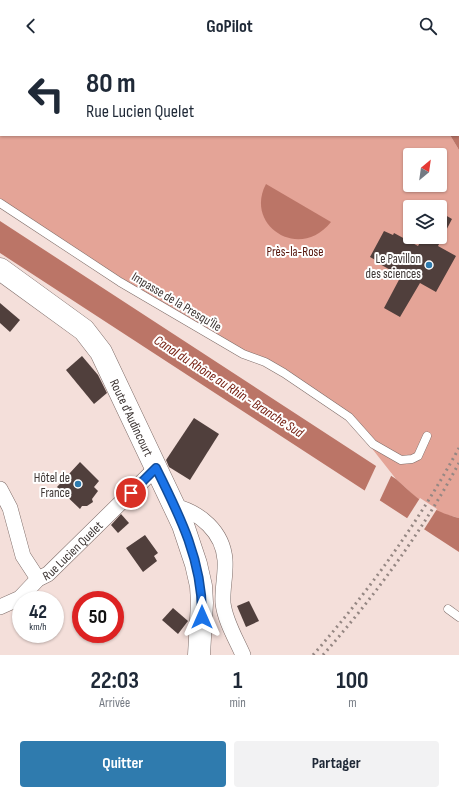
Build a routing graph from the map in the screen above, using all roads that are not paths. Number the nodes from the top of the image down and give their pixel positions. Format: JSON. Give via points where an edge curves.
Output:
{"nodes":[{"id":1,"x":0,"y":203,"type":"edge"},
{"id":2,"x":0,"y":269,"type":"edge"},
{"id":3,"x":427,"y":436,"type":"dead end"},
{"id":4,"x":156,"y":468,"type":"junction"},
{"id":5,"x":0,"y":489,"type":"edge"},
{"id":6,"x":174,"y":506,"type":"junction"},
{"id":7,"x":38,"y":579,"type":"junction"},
{"id":8,"x":0,"y":606,"type":"edge"},
{"id":9,"x":448,"y":609,"type":"dead end"},
{"id":10,"x":459,"y":617,"type":"edge"},
{"id":11,"x":198,"y":655,"type":"edge"},
{"id":12,"x":243,"y":655,"type":"edge"}],
"edges":[{"from":1,"to":3,"type":"lane","name":"Impasse de la Presqu'Île","via":[[120,282],[243,354],[284,373],[344,414],[373,444],[401,460],[418,456]]},
{"from":2,"to":4,"type":"main road","name":"Route d'Audincourt","via":[[84,330],[101,352]]},
{"from":4,"to":6,"type":"main road","name":"Route d'Audincourt"},
{"from":4,"to":7,"type":"street","name":"Rue Lucien Quelet","via":[[48,574]]},
{"from":5,"to":7,"type":"street","via":[[10,508],[23,556]]},
{"from":6,"to":11,"type":"main road","name":"Route d'Audincourt","via":[[183,524],[201,586]]},
{"from":6,"to":12,"type":"street","via":[[188,509],[197,515],[217,535],[223,546],[224,605]]},
{"from":7,"to":8,"type":"street","name":"Rue Lucien Quelet","via":[[20,598]]},
{"from":9,"to":10,"type":"lane"}]}
